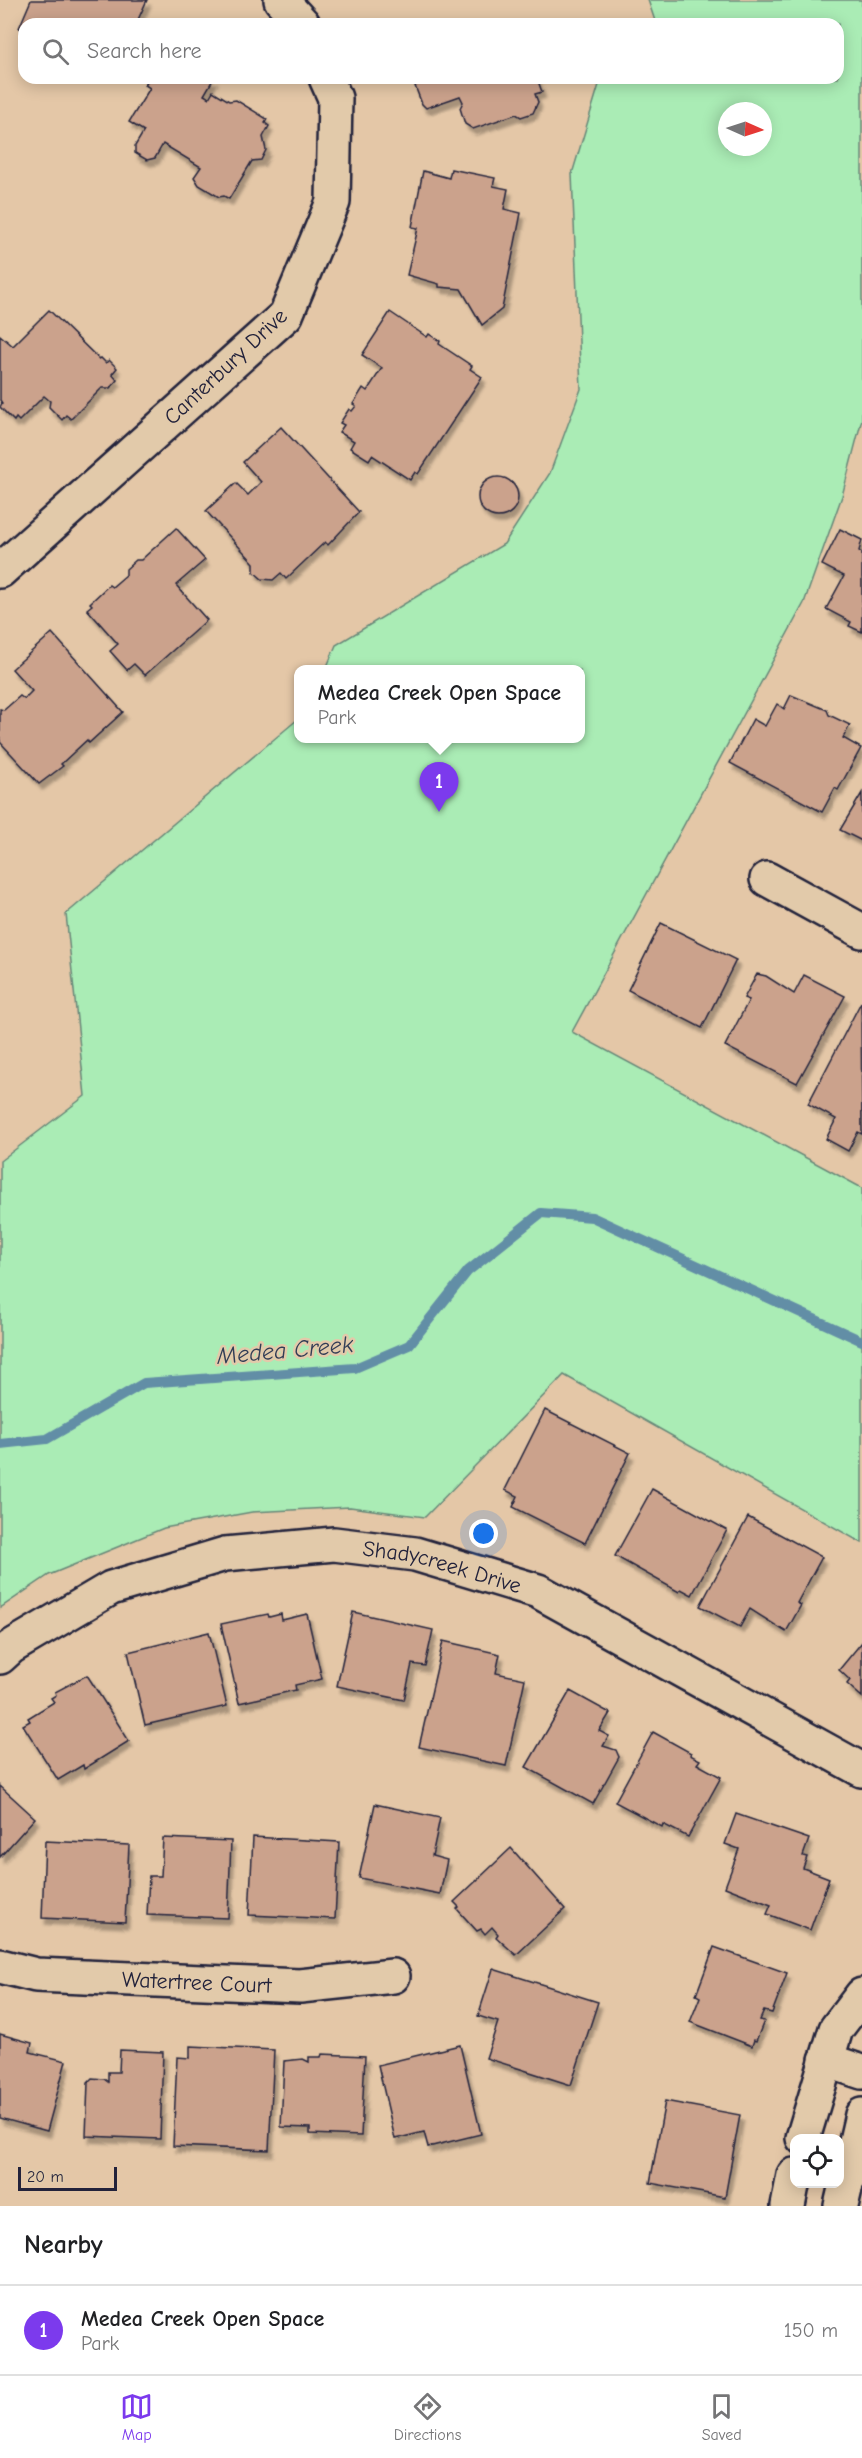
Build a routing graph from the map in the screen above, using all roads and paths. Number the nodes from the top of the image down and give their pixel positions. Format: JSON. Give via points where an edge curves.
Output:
{"nodes":[{"id":1,"x":282,"y":0,"type":"edge"},
{"id":2,"x":298,"y":18,"type":"edge"},
{"id":3,"x":331,"y":88,"type":"edge"},
{"id":4,"x":6,"y":554,"type":"edge"},
{"id":5,"x":767,"y":879,"type":"dead end"},
{"id":6,"x":862,"y":932,"type":"edge"},
{"id":7,"x":0,"y":1657,"type":"edge"},
{"id":8,"x":862,"y":1770,"type":"edge"},
{"id":9,"x":0,"y":1966,"type":"edge"},
{"id":10,"x":393,"y":1976,"type":"dead end"},
{"id":11,"x":862,"y":1995,"type":"edge"},
{"id":12,"x":826,"y":2060,"type":"junction"},
{"id":13,"x":862,"y":2072,"type":"edge"},
{"id":14,"x":862,"y":2115,"type":"edge"},
{"id":15,"x":804,"y":2134,"type":"edge"},
{"id":16,"x":792,"y":2188,"type":"edge"},
{"id":17,"x":788,"y":2206,"type":"edge"},
{"id":18,"x":841,"y":2206,"type":"edge"}],
"edges":[{"from":1,"to":2,"type":"street"},
{"from":3,"to":4,"type":"street","name":"Canterbury Drive","via":[[333,202],[286,315]]},
{"from":5,"to":6,"type":"street"},
{"from":7,"to":8,"type":"street","name":"Shadycreek Drive","via":[[111,1588],[225,1554],[334,1544],[415,1554],[538,1591]]},
{"from":9,"to":10,"type":"street","name":"Watertree Court","via":[[36,1975],[300,1986]]},
{"from":11,"to":12,"type":"street","via":[[836,2029]]},
{"from":12,"to":13,"type":"street"},
{"from":12,"to":15,"type":"street"},
{"from":14,"to":18,"type":"street"},
{"from":16,"to":17,"type":"street"}]}
